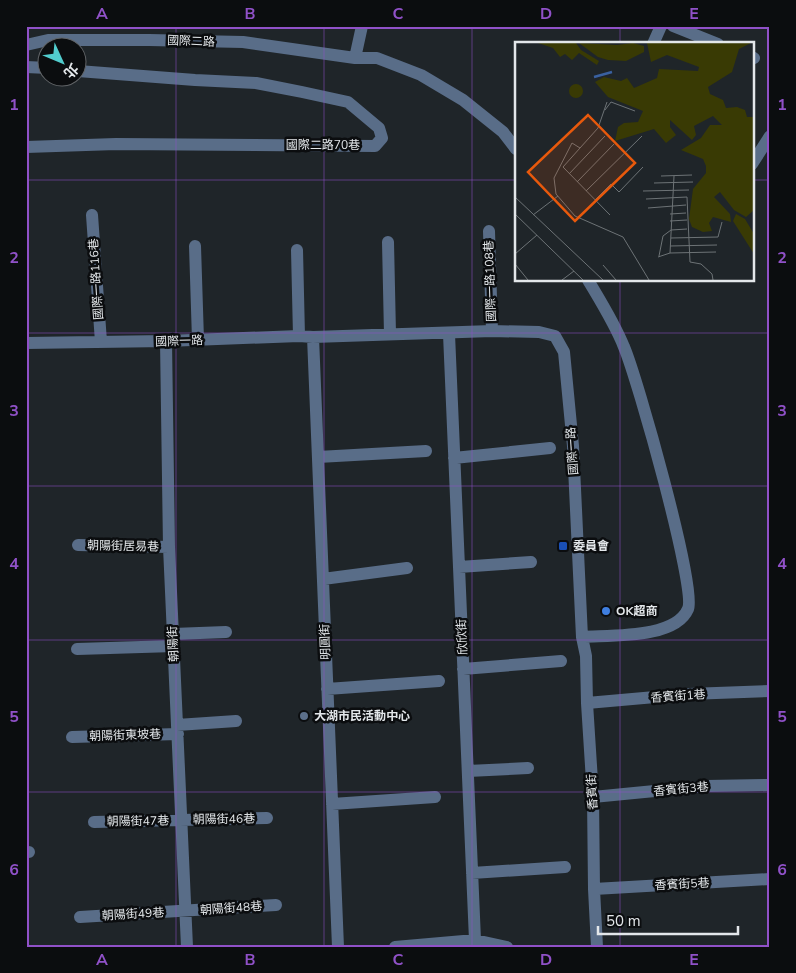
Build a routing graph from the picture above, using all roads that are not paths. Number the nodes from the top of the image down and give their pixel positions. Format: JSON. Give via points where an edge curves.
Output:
{"nodes":[{"id":1,"x":362,"y":26,"type":"edge"},
{"id":2,"x":660,"y":26,"type":"edge"},
{"id":3,"x":673,"y":26,"type":"edge"},
{"id":4,"x":654,"y":42,"type":"edge"},
{"id":5,"x":713,"y":42,"type":"edge"},
{"id":6,"x":26,"y":45,"type":"edge"},
{"id":7,"x":355,"y":58,"type":"junction"},
{"id":8,"x":88,"y":72,"type":"edge"},
{"id":9,"x":770,"y":136,"type":"edge"},
{"id":10,"x":26,"y":147,"type":"edge"},
{"id":11,"x":515,"y":148,"type":"edge"},
{"id":12,"x":754,"y":161,"type":"edge"},
{"id":13,"x":92,"y":215,"type":"dead end"},
{"id":14,"x":489,"y":231,"type":"dead end"},
{"id":15,"x":388,"y":242,"type":"dead end"},
{"id":16,"x":195,"y":246,"type":"dead end"},
{"id":17,"x":297,"y":250,"type":"dead end"},
{"id":18,"x":589,"y":281,"type":"edge"},
{"id":19,"x":492,"y":331,"type":"junction"},
{"id":20,"x":390,"y":334,"type":"junction"},
{"id":21,"x":449,"y":334,"type":"junction"},
{"id":22,"x":299,"y":336,"type":"junction"},
{"id":23,"x":313,"y":338,"type":"junction"},
{"id":24,"x":198,"y":340,"type":"junction"},
{"id":25,"x":166,"y":341,"type":"junction"},
{"id":26,"x":101,"y":342,"type":"junction"},
{"id":27,"x":26,"y":343,"type":"edge"},
{"id":28,"x":550,"y":448,"type":"dead end"},
{"id":29,"x":426,"y":451,"type":"dead end"},
{"id":30,"x":318,"y":457,"type":"junction"},
{"id":31,"x":454,"y":458,"type":"junction"},
{"id":32,"x":78,"y":545,"type":"dead end"},
{"id":33,"x":169,"y":547,"type":"junction"},
{"id":34,"x":531,"y":562,"type":"dead end"},
{"id":35,"x":459,"y":567,"type":"junction"},
{"id":36,"x":407,"y":568,"type":"dead end"},
{"id":37,"x":323,"y":579,"type":"junction"},
{"id":38,"x":226,"y":632,"type":"dead end"},
{"id":39,"x":582,"y":637,"type":"junction"},
{"id":40,"x":173,"y":640,"type":"junction"},
{"id":41,"x":77,"y":649,"type":"dead end"},
{"id":42,"x":561,"y":661,"type":"dead end"},
{"id":43,"x":463,"y":669,"type":"junction"},
{"id":44,"x":439,"y":681,"type":"dead end"},
{"id":45,"x":327,"y":689,"type":"junction"},
{"id":46,"x":770,"y":691,"type":"edge"},
{"id":47,"x":587,"y":703,"type":"junction"},
{"id":48,"x":236,"y":721,"type":"dead end"},
{"id":49,"x":177,"y":729,"type":"junction"},
{"id":50,"x":72,"y":737,"type":"dead end"},
{"id":51,"x":528,"y":768,"type":"dead end"},
{"id":52,"x":468,"y":771,"type":"junction"},
{"id":53,"x":770,"y":785,"type":"edge"},
{"id":54,"x":435,"y":797,"type":"dead end"},
{"id":55,"x":593,"y":797,"type":"junction"},
{"id":56,"x":332,"y":804,"type":"junction"},
{"id":57,"x":266,"y":818,"type":"dead end"},
{"id":58,"x":182,"y":820,"type":"junction"},
{"id":59,"x":94,"y":822,"type":"dead end"},
{"id":60,"x":565,"y":867,"type":"dead end"},
{"id":61,"x":472,"y":873,"type":"junction"},
{"id":62,"x":770,"y":878,"type":"edge"},
{"id":63,"x":594,"y":889,"type":"junction"},
{"id":64,"x":276,"y":905,"type":"dead end"},
{"id":65,"x":186,"y":911,"type":"junction"},
{"id":66,"x":80,"y":917,"type":"dead end"},
{"id":67,"x":475,"y":940,"type":"junction"},
{"id":68,"x":594,"y":946,"type":"edge"},
{"id":69,"x":187,"y":947,"type":"edge"},
{"id":70,"x":338,"y":947,"type":"edge"},
{"id":71,"x":394,"y":947,"type":"edge"},
{"id":72,"x":507,"y":947,"type":"edge"}],
"edges":[{"from":1,"to":7,"type":"street"},
{"from":2,"to":4,"type":"street"},
{"from":3,"to":5,"type":"street"},
{"from":6,"to":7,"type":"street","name":"國際二路","via":[[48,40],[243,42]]},
{"from":7,"to":11,"type":"street","via":[[377,58],[421,75],[463,100],[503,132]]},
{"from":8,"to":10,"type":"street","name":"國際二路70巷","via":[[256,82],[348,102],[379,128],[382,138],[375,146],[116,144]]},
{"from":9,"to":12,"type":"street"},
{"from":13,"to":26,"type":"street","name":"國際一路116巷"},
{"from":14,"to":19,"type":"street","name":"國際一路108巷"},
{"from":15,"to":20,"type":"street"},
{"from":16,"to":24,"type":"street"},
{"from":17,"to":22,"type":"street"},
{"from":18,"to":39,"type":"street","via":[[624,347],[637,384],[672,513],[688,585],[689,608],[678,622],[656,631]]},
{"from":19,"to":21,"type":"street","name":"國際一路"},
{"from":19,"to":39,"type":"street","name":"國際一路","via":[[540,332],[555,336],[564,352],[573,446]]},
{"from":20,"to":21,"type":"street","name":"國際一路"},
{"from":20,"to":23,"type":"street","name":"國際一路"},
{"from":21,"to":31,"type":"street","name":"欣欣街"},
{"from":22,"to":23,"type":"street","name":"國際一路"},
{"from":22,"to":24,"type":"street","name":"國際一路"},
{"from":23,"to":30,"type":"street","name":"明圓街"},
{"from":24,"to":25,"type":"street","name":"國際一路"},
{"from":25,"to":26,"type":"street","name":"國際一路"},
{"from":25,"to":33,"type":"street","name":"朝陽街"},
{"from":26,"to":27,"type":"street","name":"國際一路"},
{"from":28,"to":31,"type":"street"},
{"from":29,"to":30,"type":"street"},
{"from":30,"to":37,"type":"street","name":"明圓街"},
{"from":31,"to":35,"type":"street","name":"欣欣街"},
{"from":32,"to":33,"type":"street","name":"朝陽街居易巷"},
{"from":33,"to":40,"type":"street","name":"朝陽街"},
{"from":34,"to":35,"type":"street"},
{"from":35,"to":43,"type":"street","name":"欣欣街"},
{"from":36,"to":37,"type":"street"},
{"from":37,"to":45,"type":"street","name":"明圓街"},
{"from":38,"to":40,"type":"street"},
{"from":39,"to":47,"type":"street","name":"香賓街","via":[[586,656]]},
{"from":40,"to":41,"type":"street"},
{"from":40,"to":49,"type":"street","name":"朝陽街"},
{"from":42,"to":43,"type":"street"},
{"from":43,"to":52,"type":"street","name":"欣欣街"},
{"from":44,"to":45,"type":"street"},
{"from":45,"to":56,"type":"street","name":"明圓街"},
{"from":46,"to":47,"type":"street","name":"香賓街1巷"},
{"from":47,"to":55,"type":"street","name":"香賓街"},
{"from":48,"to":49,"type":"street","name":"朝陽街東坡巷"},
{"from":49,"to":50,"type":"street","name":"朝陽街東坡巷"},
{"from":49,"to":58,"type":"street","name":"朝陽街"},
{"from":51,"to":52,"type":"street"},
{"from":52,"to":61,"type":"street","name":"欣欣街"},
{"from":53,"to":55,"type":"street","name":"香賓街3巷","via":[[706,786]]},
{"from":54,"to":56,"type":"street"},
{"from":55,"to":63,"type":"street","name":"香賓街"},
{"from":56,"to":70,"type":"street","name":"明圓街"},
{"from":57,"to":58,"type":"street","name":"朝陽街46巷"},
{"from":58,"to":59,"type":"street","name":"朝陽街47巷"},
{"from":58,"to":65,"type":"street","name":"朝陽街"},
{"from":60,"to":61,"type":"street"},
{"from":61,"to":67,"type":"street","name":"欣欣街"},
{"from":62,"to":63,"type":"street","name":"香賓街5巷"},
{"from":63,"to":68,"type":"street","name":"香賓街"},
{"from":64,"to":65,"type":"street","name":"朝陽街48巷"},
{"from":65,"to":66,"type":"street","name":"朝陽街49巷"},
{"from":65,"to":69,"type":"street","name":"朝陽街"},
{"from":67,"to":71,"type":"street"},
{"from":67,"to":72,"type":"street"}]}
